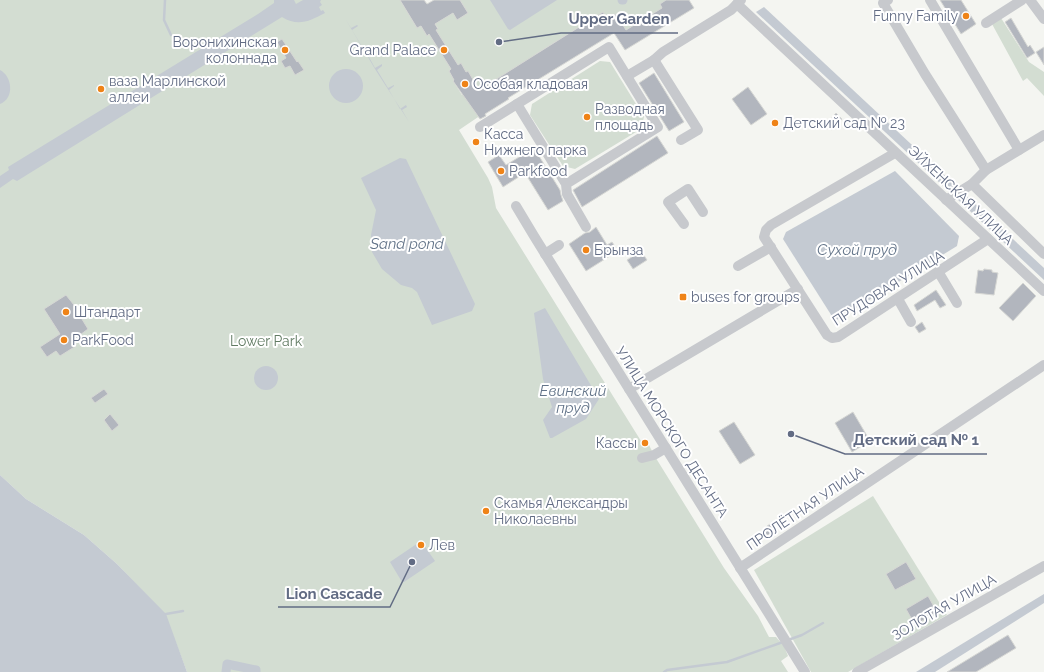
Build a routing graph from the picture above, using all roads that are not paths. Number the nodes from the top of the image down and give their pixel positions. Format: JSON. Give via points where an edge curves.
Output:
{"nodes":[{"id":1,"x":888,"y":0,"type":"edge"},
{"id":2,"x":930,"y":0,"type":"edge"},
{"id":3,"x":1022,"y":0,"type":"edge"},
{"id":4,"x":1030,"y":0,"type":"edge"},
{"id":5,"x":739,"y":2,"type":"edge"},
{"id":6,"x":1009,"y":3,"type":"edge"},
{"id":7,"x":1044,"y":19,"type":"edge"},
{"id":8,"x":986,"y":23,"type":"dead end"},
{"id":9,"x":651,"y":61,"type":"junction"},
{"id":10,"x":627,"y":76,"type":"junction"},
{"id":11,"x":517,"y":104,"type":"junction"},
{"id":12,"x":480,"y":127,"type":"dead end"},
{"id":13,"x":1044,"y":135,"type":"edge"},
{"id":14,"x":682,"y":140,"type":"dead end"},
{"id":15,"x":1019,"y":150,"type":"junction"},
{"id":16,"x":895,"y":153,"type":"junction"},
{"id":17,"x":986,"y":170,"type":"junction"},
{"id":18,"x":566,"y":184,"type":"junction"},
{"id":19,"x":968,"y":187,"type":"junction"},
{"id":20,"x":948,"y":198,"type":"junction"},
{"id":21,"x":516,"y":206,"type":"dead end"},
{"id":22,"x":703,"y":212,"type":"dead end"},
{"id":23,"x":684,"y":224,"type":"dead end"},
{"id":24,"x":586,"y":227,"type":"dead end"},
{"id":25,"x":988,"y":240,"type":"junction"},
{"id":26,"x":559,"y":245,"type":"dead end"},
{"id":27,"x":771,"y":247,"type":"junction"},
{"id":28,"x":545,"y":254,"type":"junction"},
{"id":29,"x":1044,"y":254,"type":"edge"},
{"id":30,"x":738,"y":266,"type":"dead end"},
{"id":31,"x":939,"y":272,"type":"junction"},
{"id":32,"x":798,"y":289,"type":"junction"},
{"id":33,"x":1044,"y":291,"type":"edge"},
{"id":34,"x":898,"y":299,"type":"junction"},
{"id":35,"x":957,"y":303,"type":"dead end"},
{"id":36,"x":911,"y":322,"type":"dead end"},
{"id":37,"x":1044,"y":365,"type":"edge"},
{"id":38,"x":629,"y":389,"type":"junction"},
{"id":39,"x":666,"y":448,"type":"junction"},
{"id":40,"x":642,"y":458,"type":"dead end"},
{"id":41,"x":1044,"y":566,"type":"edge"},
{"id":42,"x":740,"y":568,"type":"junction"},
{"id":43,"x":805,"y":672,"type":"edge"},
{"id":44,"x":857,"y":672,"type":"edge"}],
"edges":[{"from":1,"to":17,"type":"street","via":[[883,3]]},
{"from":2,"to":15,"type":"street"},
{"from":3,"to":6,"type":"street"},
{"from":4,"to":7,"type":"street"},
{"from":5,"to":9,"type":"street","via":[[731,10]]},
{"from":5,"to":16,"type":"street","name":"ЭЙХЕНСКАЯ УЛИЦА"},
{"from":6,"to":8,"type":"street"},
{"from":9,"to":10,"type":"street"},
{"from":9,"to":14,"type":"street","via":[[698,130]]},
{"from":10,"to":11,"type":"street","via":[[609,47]]},
{"from":10,"to":18,"type":"street","via":[[658,127]]},
{"from":11,"to":12,"type":"street"},
{"from":11,"to":18,"type":"street"},
{"from":13,"to":15,"type":"street"},
{"from":15,"to":17,"type":"street"},
{"from":16,"to":20,"type":"street","name":"ЭЙХЕНСКАЯ УЛИЦА"},
{"from":16,"to":27,"type":"street","name":"ПРУДОВАЯ УЛИЦА","via":[[771,225],[764,237]]},
{"from":17,"to":19,"type":"street"},
{"from":18,"to":24,"type":"street","via":[[569,198]]},
{"from":19,"to":20,"type":"street"},
{"from":19,"to":29,"type":"street"},
{"from":20,"to":25,"type":"street","name":"ЭЙХЕНСКАЯ УЛИЦА"},
{"from":21,"to":28,"type":"street","name":"УЛИЦА МОРСКОГО ДЕСАНТА"},
{"from":22,"to":23,"type":"street","via":[[688,189],[668,202]]},
{"from":25,"to":31,"type":"street","name":"ПРУДОВАЯ УЛИЦА"},
{"from":25,"to":33,"type":"street","name":"ЭЙХЕНСКАЯ УЛИЦА"},
{"from":26,"to":28,"type":"street"},
{"from":27,"to":30,"type":"street"},
{"from":27,"to":32,"type":"street","name":"ПРУДОВАЯ УЛИЦА"},
{"from":28,"to":38,"type":"street","name":"УЛИЦА МОРСКОГО ДЕСАНТА"},
{"from":31,"to":34,"type":"street","name":"ПРУДОВАЯ УЛИЦА"},
{"from":31,"to":35,"type":"street"},
{"from":32,"to":34,"type":"street","name":"ПРУДОВАЯ УЛИЦА","via":[[827,335],[832,338],[838,337]]},
{"from":32,"to":38,"type":"street"},
{"from":34,"to":36,"type":"street"},
{"from":37,"to":42,"type":"street","name":"ПРОЛЁТНАЯ УЛИЦА"},
{"from":38,"to":39,"type":"street","name":"УЛИЦА МОРСКОГО ДЕСАНТА"},
{"from":39,"to":40,"type":"street"},
{"from":39,"to":42,"type":"street","name":"УЛИЦА МОРСКОГО ДЕСАНТА"},
{"from":41,"to":44,"type":"street","name":"ЗОЛОТАЯ УЛИЦА"},
{"from":42,"to":43,"type":"street","name":"УЛИЦА МОРСКОГО ДЕСАНТА"}]}
